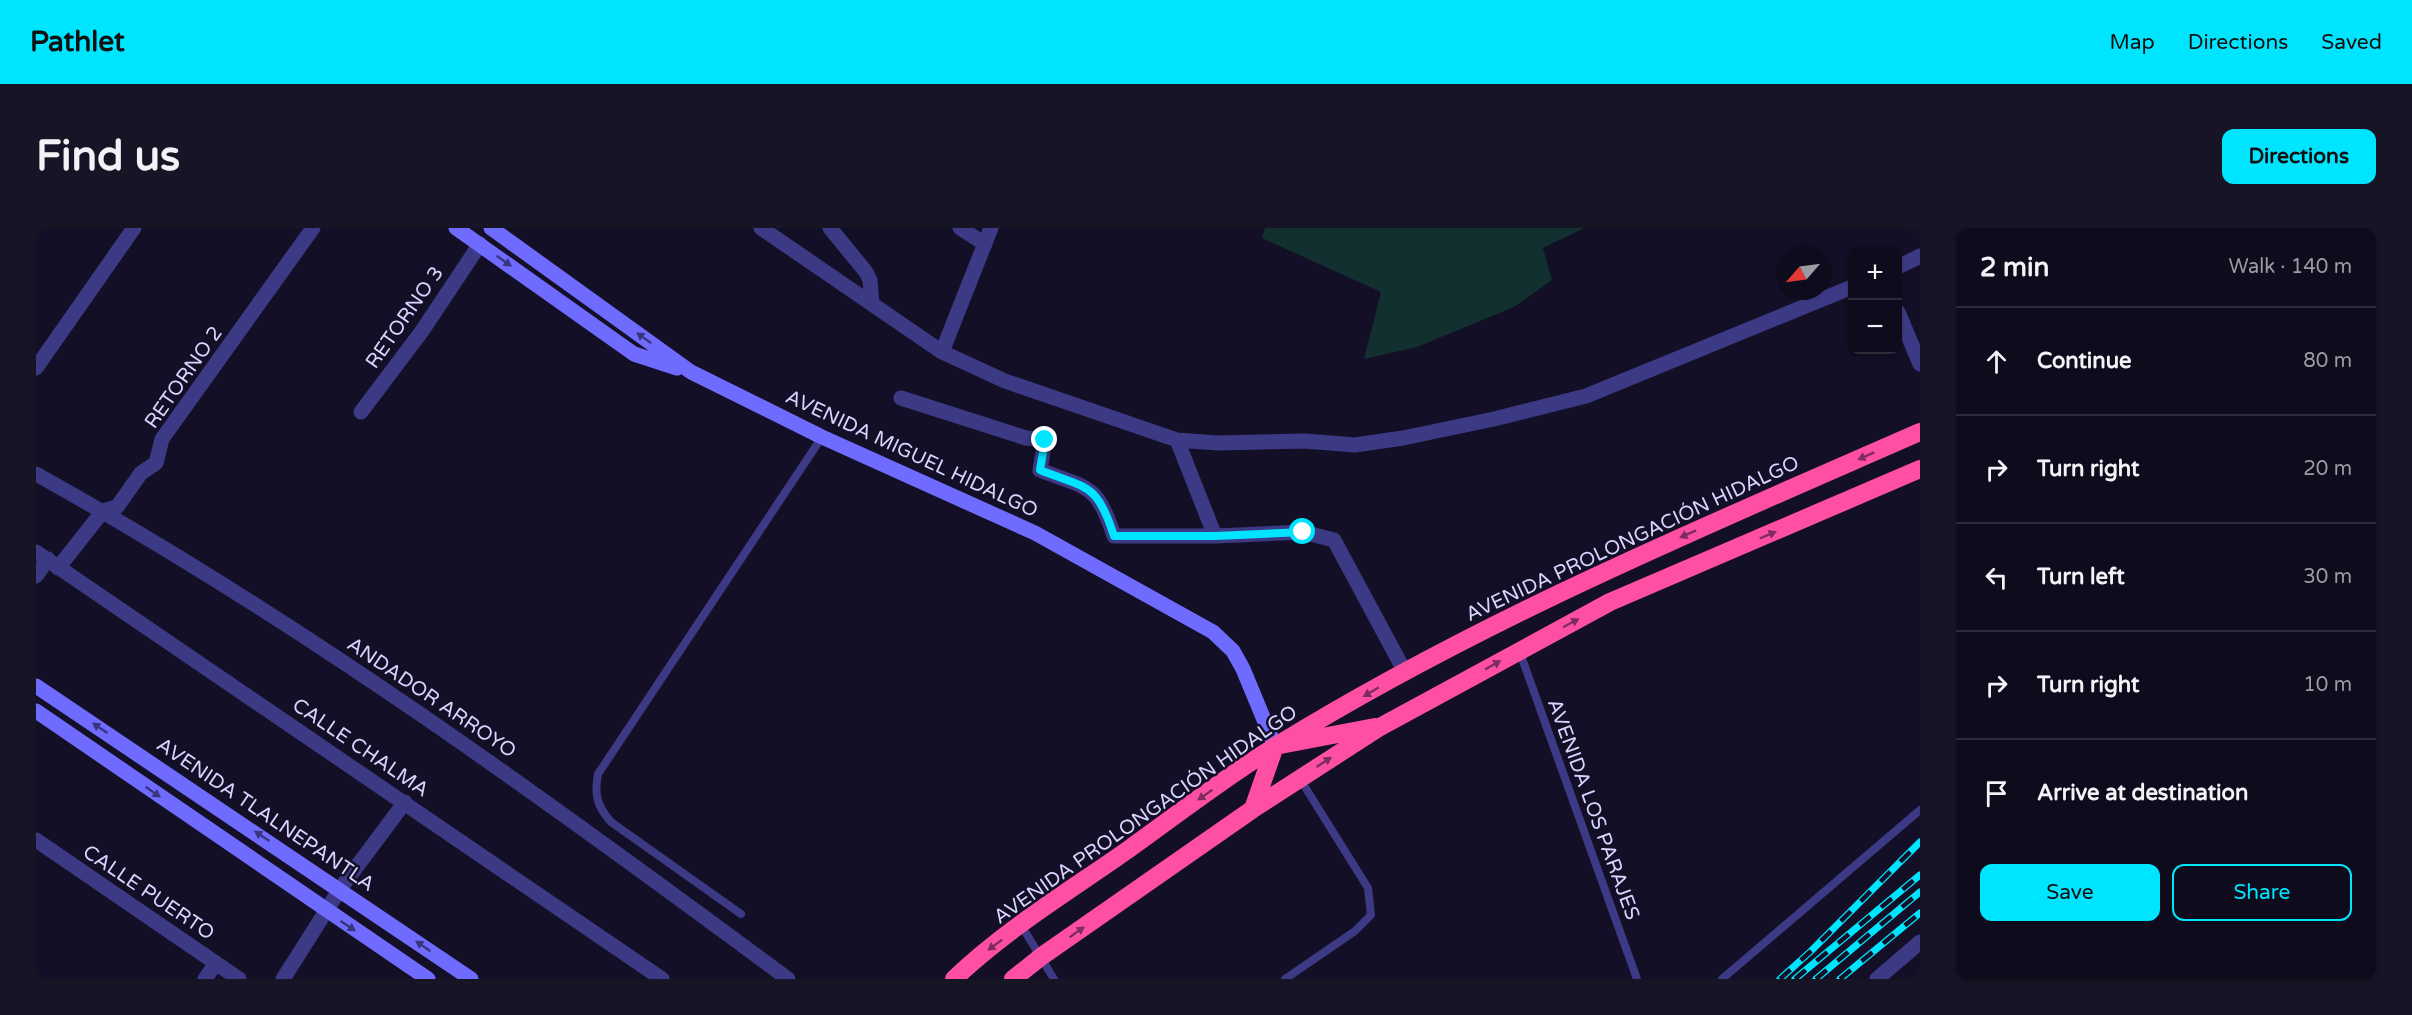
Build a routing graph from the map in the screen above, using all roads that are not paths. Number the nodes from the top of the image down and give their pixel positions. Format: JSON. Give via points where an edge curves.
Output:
{"nodes":[{"id":1,"x":134,"y":228,"type":"edge"},
{"id":2,"x":313,"y":228,"type":"edge"},
{"id":3,"x":456,"y":228,"type":"edge"},
{"id":4,"x":491,"y":228,"type":"edge"},
{"id":5,"x":761,"y":228,"type":"edge"},
{"id":6,"x":830,"y":228,"type":"edge"},
{"id":7,"x":960,"y":228,"type":"edge"},
{"id":8,"x":991,"y":228,"type":"edge"},
{"id":9,"x":985,"y":243,"type":"junction"},
{"id":10,"x":480,"y":244,"type":"junction"},
{"id":11,"x":1920,"y":256,"type":"edge"},
{"id":12,"x":1902,"y":265,"type":"edge"},
{"id":13,"x":1848,"y":288,"type":"edge"},
{"id":14,"x":872,"y":304,"type":"junction"},
{"id":15,"x":1902,"y":321,"type":"edge"},
{"id":16,"x":942,"y":352,"type":"junction"},
{"id":17,"x":1920,"y":364,"type":"edge"},
{"id":18,"x":36,"y":368,"type":"edge"},
{"id":19,"x":691,"y":372,"type":"junction"},
{"id":20,"x":901,"y":398,"type":"dead end"},
{"id":21,"x":361,"y":412,"type":"dead end"},
{"id":22,"x":1920,"y":432,"type":"edge"},
{"id":23,"x":822,"y":437,"type":"junction"},
{"id":24,"x":1178,"y":440,"type":"junction"},
{"id":25,"x":1920,"y":469,"type":"edge"},
{"id":26,"x":36,"y":474,"type":"edge"},
{"id":27,"x":103,"y":511,"type":"junction"},
{"id":28,"x":1215,"y":536,"type":"junction"},
{"id":29,"x":47,"y":560,"type":"edge"},
{"id":30,"x":1597,"y":574,"type":"junction"},
{"id":31,"x":36,"y":576,"type":"edge"},
{"id":32,"x":1610,"y":602,"type":"junction"},
{"id":33,"x":1519,"y":650,"type":"junction"},
{"id":34,"x":1405,"y":672,"type":"junction"},
{"id":35,"x":36,"y":686,"type":"edge"},
{"id":36,"x":36,"y":711,"type":"edge"},
{"id":37,"x":1380,"y":727,"type":"junction"},
{"id":38,"x":1275,"y":746,"type":"junction"},
{"id":39,"x":1300,"y":778,"type":"junction"},
{"id":40,"x":405,"y":801,"type":"junction"},
{"id":41,"x":1253,"y":809,"type":"junction"},
{"id":42,"x":1920,"y":810,"type":"edge"},
{"id":43,"x":39,"y":844,"type":"edge"},
{"id":44,"x":340,"y":889,"type":"junction"},
{"id":45,"x":326,"y":912,"type":"junction"},
{"id":46,"x":741,"y":914,"type":"dead end"},
{"id":47,"x":1021,"y":926,"type":"junction"},
{"id":48,"x":1920,"y":942,"type":"edge"},
{"id":49,"x":1041,"y":956,"type":"junction"},
{"id":50,"x":216,"y":963,"type":"junction"},
{"id":51,"x":205,"y":979,"type":"edge"},
{"id":52,"x":239,"y":979,"type":"edge"},
{"id":53,"x":283,"y":979,"type":"edge"},
{"id":54,"x":428,"y":979,"type":"edge"},
{"id":55,"x":471,"y":979,"type":"edge"},
{"id":56,"x":662,"y":979,"type":"edge"},
{"id":57,"x":788,"y":979,"type":"edge"},
{"id":58,"x":954,"y":979,"type":"edge"},
{"id":59,"x":1013,"y":979,"type":"edge"},
{"id":60,"x":1054,"y":979,"type":"edge"},
{"id":61,"x":1285,"y":979,"type":"edge"},
{"id":62,"x":1637,"y":979,"type":"edge"},
{"id":63,"x":1722,"y":979,"type":"edge"},
{"id":64,"x":1877,"y":979,"type":"edge"}],
"edges":[{"from":1,"to":18,"type":"street"},
{"from":2,"to":27,"type":"street","name":"RETORNO 2","via":[[162,439],[156,463],[141,473],[117,507]]},
{"from":3,"to":10,"type":"street"},
{"from":19,"to":4,"type":"street","name":"AVENIDA MIGUEL HIDALGO","one_way":true},
{"from":5,"to":14,"type":"street"},
{"from":6,"to":14,"type":"street","via":[[866,272]]},
{"from":7,"to":9,"type":"street"},
{"from":8,"to":9,"type":"street"},
{"from":9,"to":16,"type":"street"},
{"from":10,"to":19,"type":"street","one_way":true,"via":[[634,354]]},
{"from":10,"to":21,"type":"street","name":"RETORNO 3"},
{"from":11,"to":12,"type":"street"},
{"from":13,"to":24,"type":"street","via":[[1587,396],[1494,419],[1355,445]]},
{"from":14,"to":16,"type":"street"},
{"from":15,"to":17,"type":"street"},
{"from":16,"to":24,"type":"street","via":[[1005,381]]},
{"from":19,"to":23,"type":"street","name":"AVENIDA MIGUEL HIDALGO"},
{"from":20,"to":28,"type":"street","via":[[1026,438],[1045,440],[1040,470],[1096,493],[1114,536]]},
{"from":22,"to":30,"type":"highway","name":"AVENIDA PROLONGACIÓN HIDALGO","one_way":true},
{"from":23,"to":38,"type":"street","name":"AVENIDA MIGUEL HIDALGO","via":[[1035,533],[1214,632],[1233,651],[1243,669]]},
{"from":23,"to":46,"type":"lane","via":[[598,774],[595,789],[599,808],[611,822]]},
{"from":24,"to":28,"type":"street"},
{"from":32,"to":25,"type":"highway","one_way":true},
{"from":26,"to":27,"type":"street","name":"ANDADOR ARROYO"},
{"from":27,"to":29,"type":"street","name":"RETORNO 2"},
{"from":27,"to":57,"type":"street","name":"ANDADOR ARROYO","via":[[324,649],[523,783]]},
{"from":28,"to":34,"type":"street","via":[[1303,532],[1334,540]]},
{"from":29,"to":31,"type":"street","name":"RETORNO 2"},
{"from":29,"to":40,"type":"street","name":"CALLE CHALMA"},
{"from":30,"to":32,"type":"highway"},
{"from":30,"to":34,"type":"highway","name":"AVENIDA PROLONGACIÓN HIDALGO"},
{"from":33,"to":32,"type":"highway","one_way":true},
{"from":37,"to":33,"type":"highway","one_way":true},
{"from":33,"to":62,"type":"lane","name":"AVENIDA LOS PARAJES"},
{"from":34,"to":38,"type":"highway","name":"AVENIDA PROLONGACIÓN HIDALGO","one_way":true},
{"from":44,"to":35,"type":"street","name":"AVENIDA TLALNEPANTLA","one_way":true},
{"from":36,"to":45,"type":"street","one_way":true},
{"from":37,"to":38,"type":"highway"},
{"from":39,"to":37,"type":"highway","one_way":true},
{"from":38,"to":41,"type":"highway"},
{"from":38,"to":47,"type":"highway","name":"AVENIDA PROLONGACIÓN HIDALGO","one_way":true},
{"from":39,"to":41,"type":"highway"},
{"from":39,"to":61,"type":"lane","via":[[1368,888],[1371,915],[1355,931]]},
{"from":40,"to":44,"type":"street"},
{"from":40,"to":56,"type":"street","name":"CALLE CHALMA"},
{"from":49,"to":41,"type":"highway","one_way":true},
{"from":42,"to":63,"type":"lane"},
{"from":43,"to":50,"type":"street","name":"CALLE PUERTO"},
{"from":44,"to":45,"type":"street"},
{"from":55,"to":44,"type":"street","name":"AVENIDA TLALNEPANTLA","one_way":true},
{"from":45,"to":53,"type":"street"},
{"from":45,"to":54,"type":"street","one_way":true},
{"from":47,"to":49,"type":"lane"},
{"from":47,"to":58,"type":"highway","name":"AVENIDA PROLONGACIÓN HIDALGO","one_way":true},
{"from":48,"to":64,"type":"street"},
{"from":49,"to":59,"type":"highway"},
{"from":49,"to":60,"type":"lane"},
{"from":50,"to":51,"type":"street"},
{"from":50,"to":52,"type":"street","name":"CALLE PUERTO"}]}
